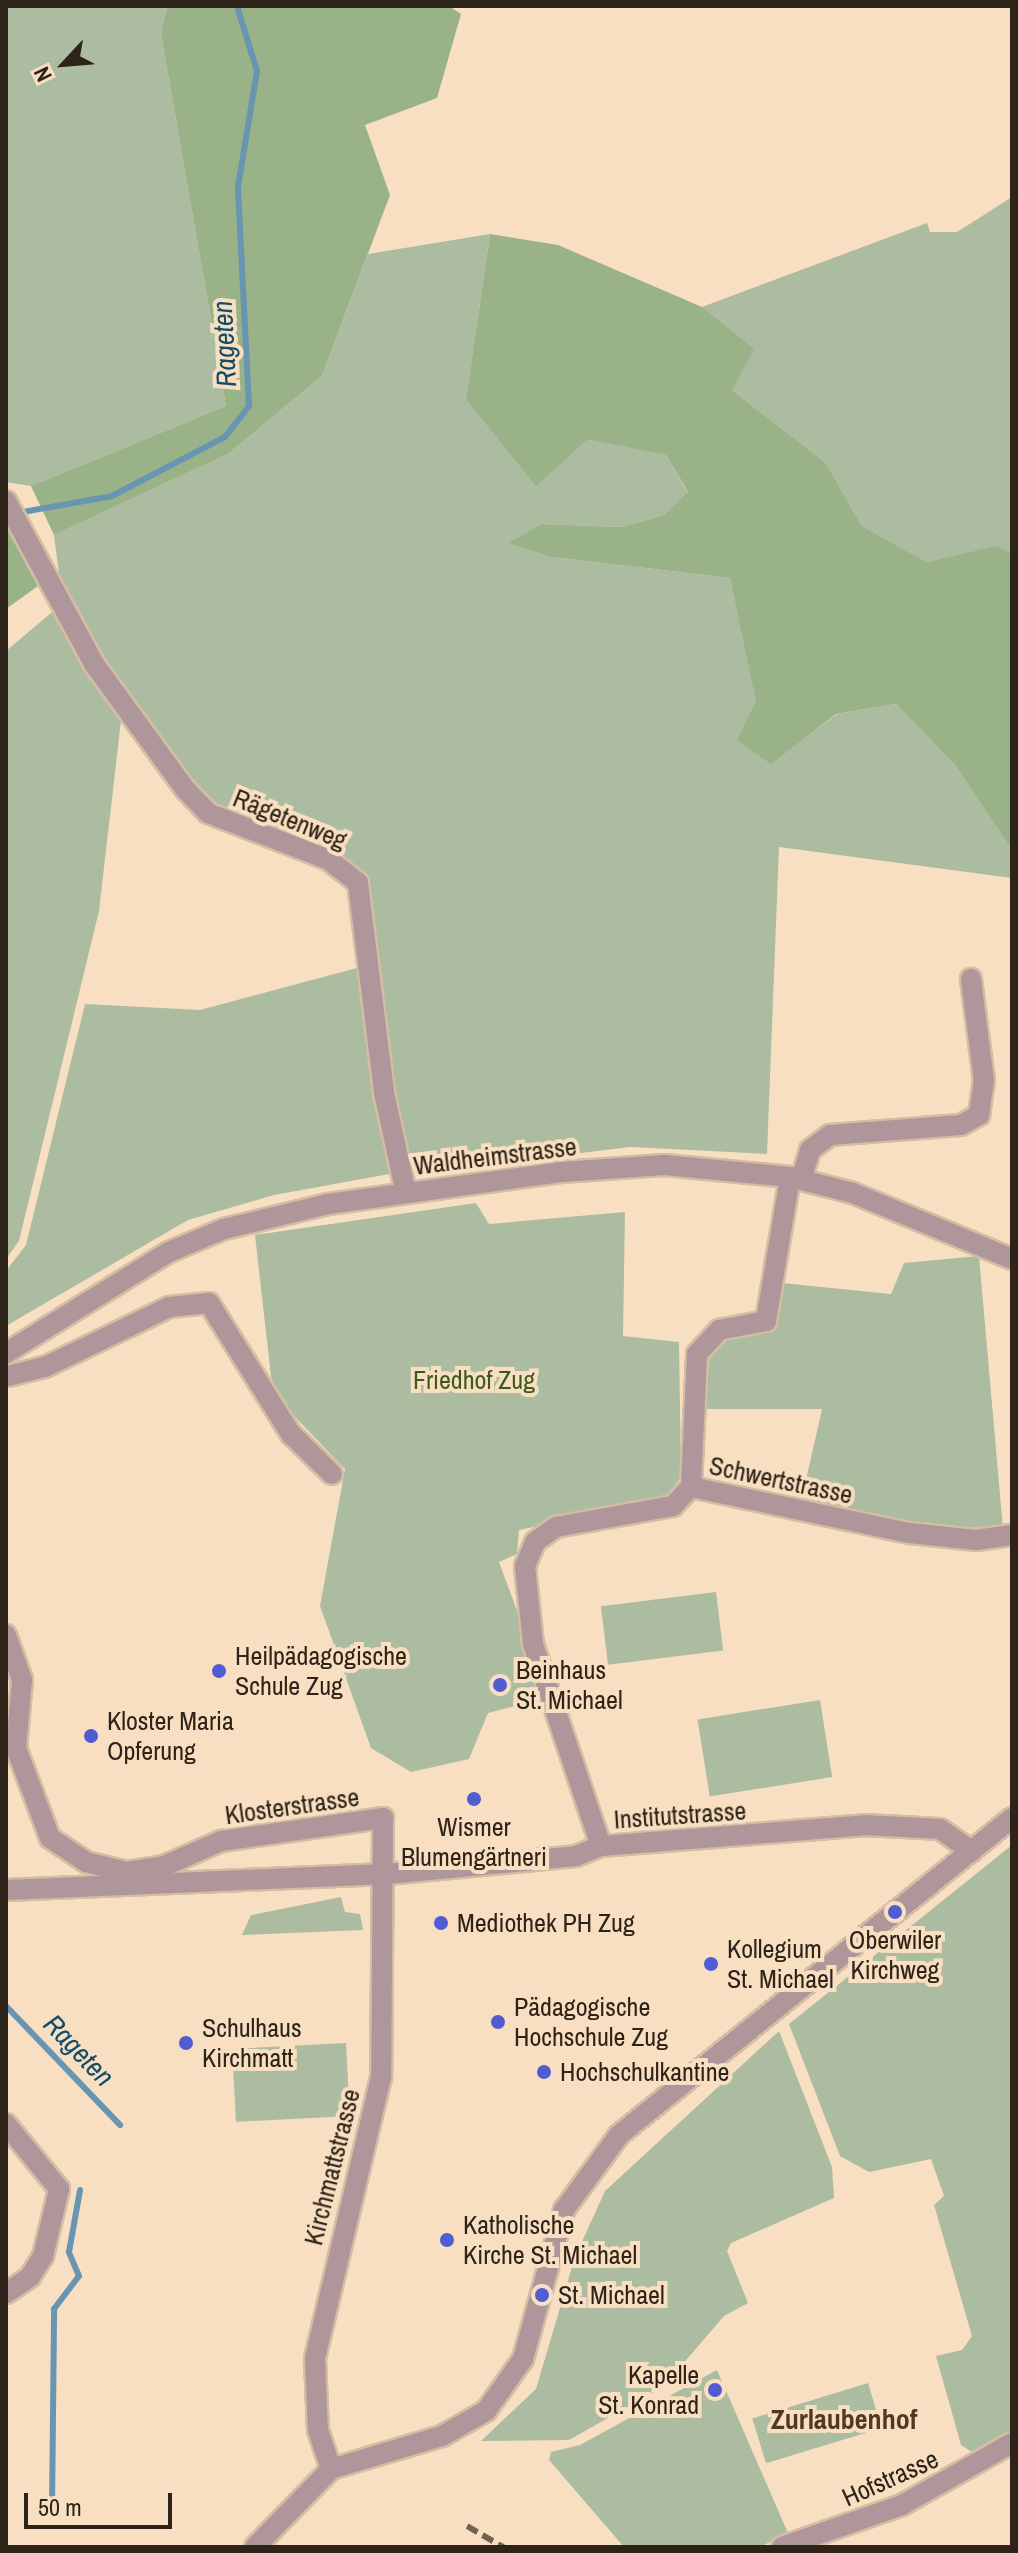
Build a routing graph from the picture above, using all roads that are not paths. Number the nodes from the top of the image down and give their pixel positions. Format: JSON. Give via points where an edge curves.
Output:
{"nodes":[{"id":1,"x":8,"y":502,"type":"edge"},
{"id":2,"x":971,"y":979,"type":"dead end"},
{"id":3,"x":795,"y":1178,"type":"junction"},
{"id":4,"x":406,"y":1193,"type":"junction"},
{"id":5,"x":1012,"y":1259,"type":"edge"},
{"id":6,"x":6,"y":1353,"type":"edge"},
{"id":7,"x":7,"y":1374,"type":"edge"},
{"id":8,"x":332,"y":1474,"type":"dead end"},
{"id":9,"x":691,"y":1487,"type":"junction"},
{"id":10,"x":1012,"y":1535,"type":"edge"},
{"id":11,"x":6,"y":1635,"type":"edge"},
{"id":12,"x":1012,"y":1818,"type":"edge"},
{"id":13,"x":601,"y":1846,"type":"junction"},
{"id":14,"x":972,"y":1851,"type":"junction"},
{"id":15,"x":387,"y":1874,"type":"junction"},
{"id":16,"x":6,"y":1890,"type":"edge"},
{"id":17,"x":6,"y":2124,"type":"edge"},
{"id":18,"x":6,"y":2293,"type":"edge"},
{"id":19,"x":1012,"y":2443,"type":"edge"},
{"id":20,"x":331,"y":2469,"type":"junction"},
{"id":21,"x":255,"y":2547,"type":"edge"},
{"id":22,"x":782,"y":2547,"type":"edge"}],
"edges":[{"from":1,"to":4,"type":"street","name":"Rägetenweg","via":[[94,664],[186,790],[208,813],[329,860],[358,883],[384,1093]]},
{"from":2,"to":3,"type":"street","via":[[984,1081],[979,1115],[961,1125],[830,1135],[810,1150]]},
{"from":3,"to":4,"type":"street","name":"Waldheimstrasse","via":[[665,1165]]},
{"from":3,"to":5,"type":"street","name":"Waldheimstrasse","via":[[853,1193]]},
{"from":3,"to":9,"type":"street","via":[[766,1321],[719,1330],[697,1354]]},
{"from":4,"to":6,"type":"street","name":"Waldheimstrasse","via":[[281,1212],[224,1229],[169,1252]]},
{"from":7,"to":8,"type":"street","via":[[45,1367],[169,1307],[209,1303],[291,1434]]},
{"from":9,"to":10,"type":"street","name":"Schwertstrasse","via":[[910,1533],[976,1540]]},
{"from":9,"to":13,"type":"street","name":"Schwertstrasse","via":[[673,1506],[556,1527],[535,1542],[525,1566],[533,1644]]},
{"from":11,"to":15,"type":"street","name":"Klosterstrasse","via":[[22,1680],[16,1748],[50,1838],[86,1862],[127,1872],[164,1866],[221,1841],[383,1818]]},
{"from":12,"to":14,"type":"street"},
{"from":13,"to":14,"type":"street","name":"Institutstrasse","via":[[865,1825],[940,1829]]},
{"from":13,"to":15,"type":"street","name":"Institutstrasse","via":[[576,1856]]},
{"from":14,"to":20,"type":"street","via":[[613,2142],[564,2210],[523,2359],[486,2411],[442,2436]]},
{"from":15,"to":16,"type":"street"},
{"from":15,"to":20,"type":"street","name":"Kirchmattstrasse","via":[[381,2077],[315,2359],[318,2430]]},
{"from":17,"to":18,"type":"street","via":[[59,2189],[43,2256],[30,2277]]},
{"from":19,"to":22,"type":"street","name":"Hofstrasse","via":[[902,2505]]},
{"from":20,"to":21,"type":"street"}]}
